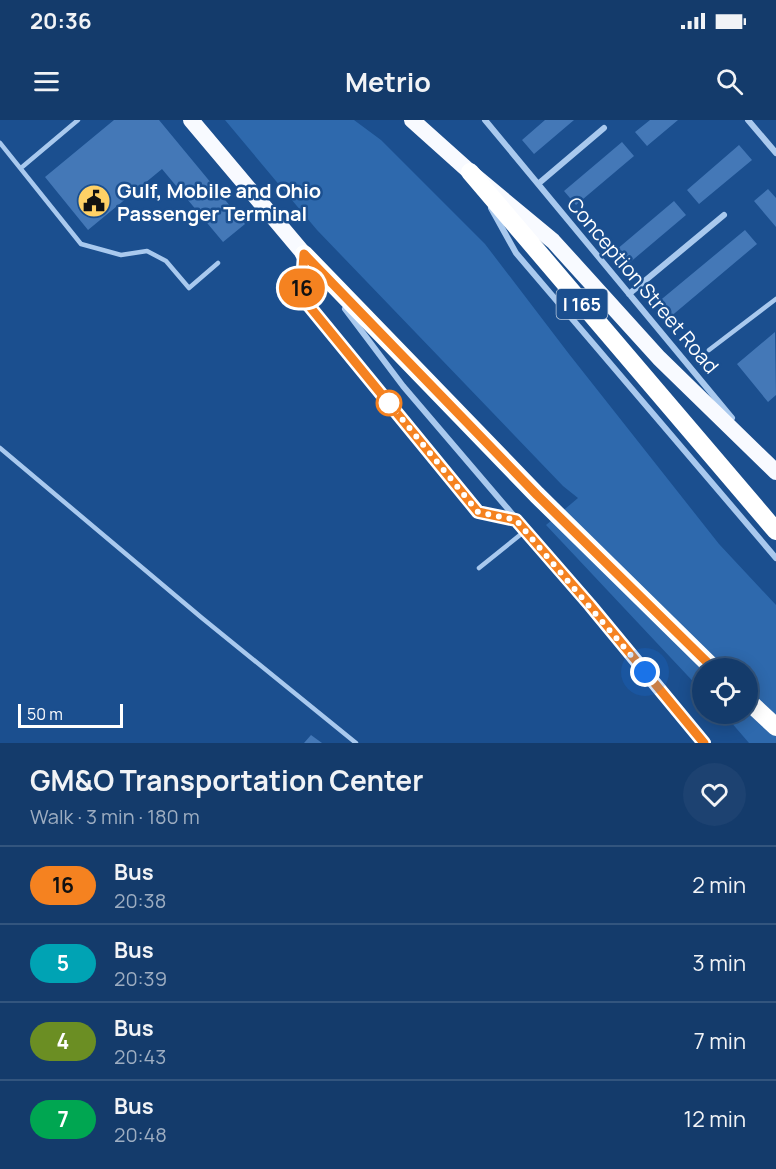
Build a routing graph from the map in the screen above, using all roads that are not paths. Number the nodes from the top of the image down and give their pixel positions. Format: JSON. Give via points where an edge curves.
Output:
{"nodes":[{"id":1,"x":78,"y":120,"type":"edge"},
{"id":2,"x":191,"y":120,"type":"edge"},
{"id":3,"x":412,"y":120,"type":"edge"},
{"id":4,"x":485,"y":120,"type":"edge"},
{"id":5,"x":748,"y":120,"type":"edge"},
{"id":6,"x":604,"y":128,"type":"dead end"},
{"id":7,"x":0,"y":143,"type":"edge"},
{"id":8,"x":776,"y":153,"type":"edge"},
{"id":9,"x":21,"y":168,"type":"junction"},
{"id":10,"x":470,"y":172,"type":"junction"},
{"id":11,"x":538,"y":184,"type":"junction"},
{"id":12,"x":724,"y":215,"type":"dead end"},
{"id":13,"x":304,"y":254,"type":"junction"},
{"id":14,"x":218,"y":263,"type":"dead end"},
{"id":15,"x":629,"y":294,"type":"junction"},
{"id":16,"x":776,"y":299,"type":"edge"},
{"id":17,"x":709,"y":351,"type":"dead end"},
{"id":18,"x":0,"y":448,"type":"edge"},
{"id":19,"x":776,"y":472,"type":"edge"},
{"id":20,"x":516,"y":520,"type":"junction"},
{"id":21,"x":525,"y":531,"type":"junction"},
{"id":22,"x":776,"y":531,"type":"edge"},
{"id":23,"x":776,"y":558,"type":"edge"},
{"id":24,"x":479,"y":568,"type":"dead end"},
{"id":25,"x":703,"y":658,"type":"edge"},
{"id":26,"x":758,"y":710,"type":"edge"},
{"id":27,"x":776,"y":727,"type":"edge"},
{"id":28,"x":356,"y":743,"type":"edge"},
{"id":29,"x":704,"y":743,"type":"edge"}],
"edges":[{"from":1,"to":9,"type":"lane"},
{"from":2,"to":13,"type":"highway"},
{"from":3,"to":10,"type":"highway"},
{"from":4,"to":11,"type":"street","name":"Conception Street Road"},
{"from":5,"to":8,"type":"street"},
{"from":6,"to":11,"type":"street"},
{"from":7,"to":9,"type":"lane"},
{"from":9,"to":14,"type":"lane","via":[[81,244],[121,255],[147,251],[166,261],[189,288]]},
{"from":10,"to":19,"type":"highway","via":[[553,241],[660,358]]},
{"from":10,"to":22,"type":"highway","number":"I 165"},
{"from":10,"to":23,"type":"street","via":[[516,253]]},
{"from":11,"to":15,"type":"street","name":"Conception Street Road"},
{"from":12,"to":15,"type":"street"},
{"from":13,"to":20,"type":"street","via":[[403,386]]},
{"from":13,"to":20,"type":"lane","via":[[301,296],[478,512]]},
{"from":13,"to":25,"type":"highway","via":[[537,495]]},
{"from":15,"to":19,"type":"street","name":"Conception Street Road"},
{"from":16,"to":17,"type":"lane"},
{"from":18,"to":28,"type":"lane"},
{"from":20,"to":21,"type":"street"},
{"from":21,"to":24,"type":"lane"},
{"from":21,"to":29,"type":"street"},
{"from":26,"to":27,"type":"highway"}]}
